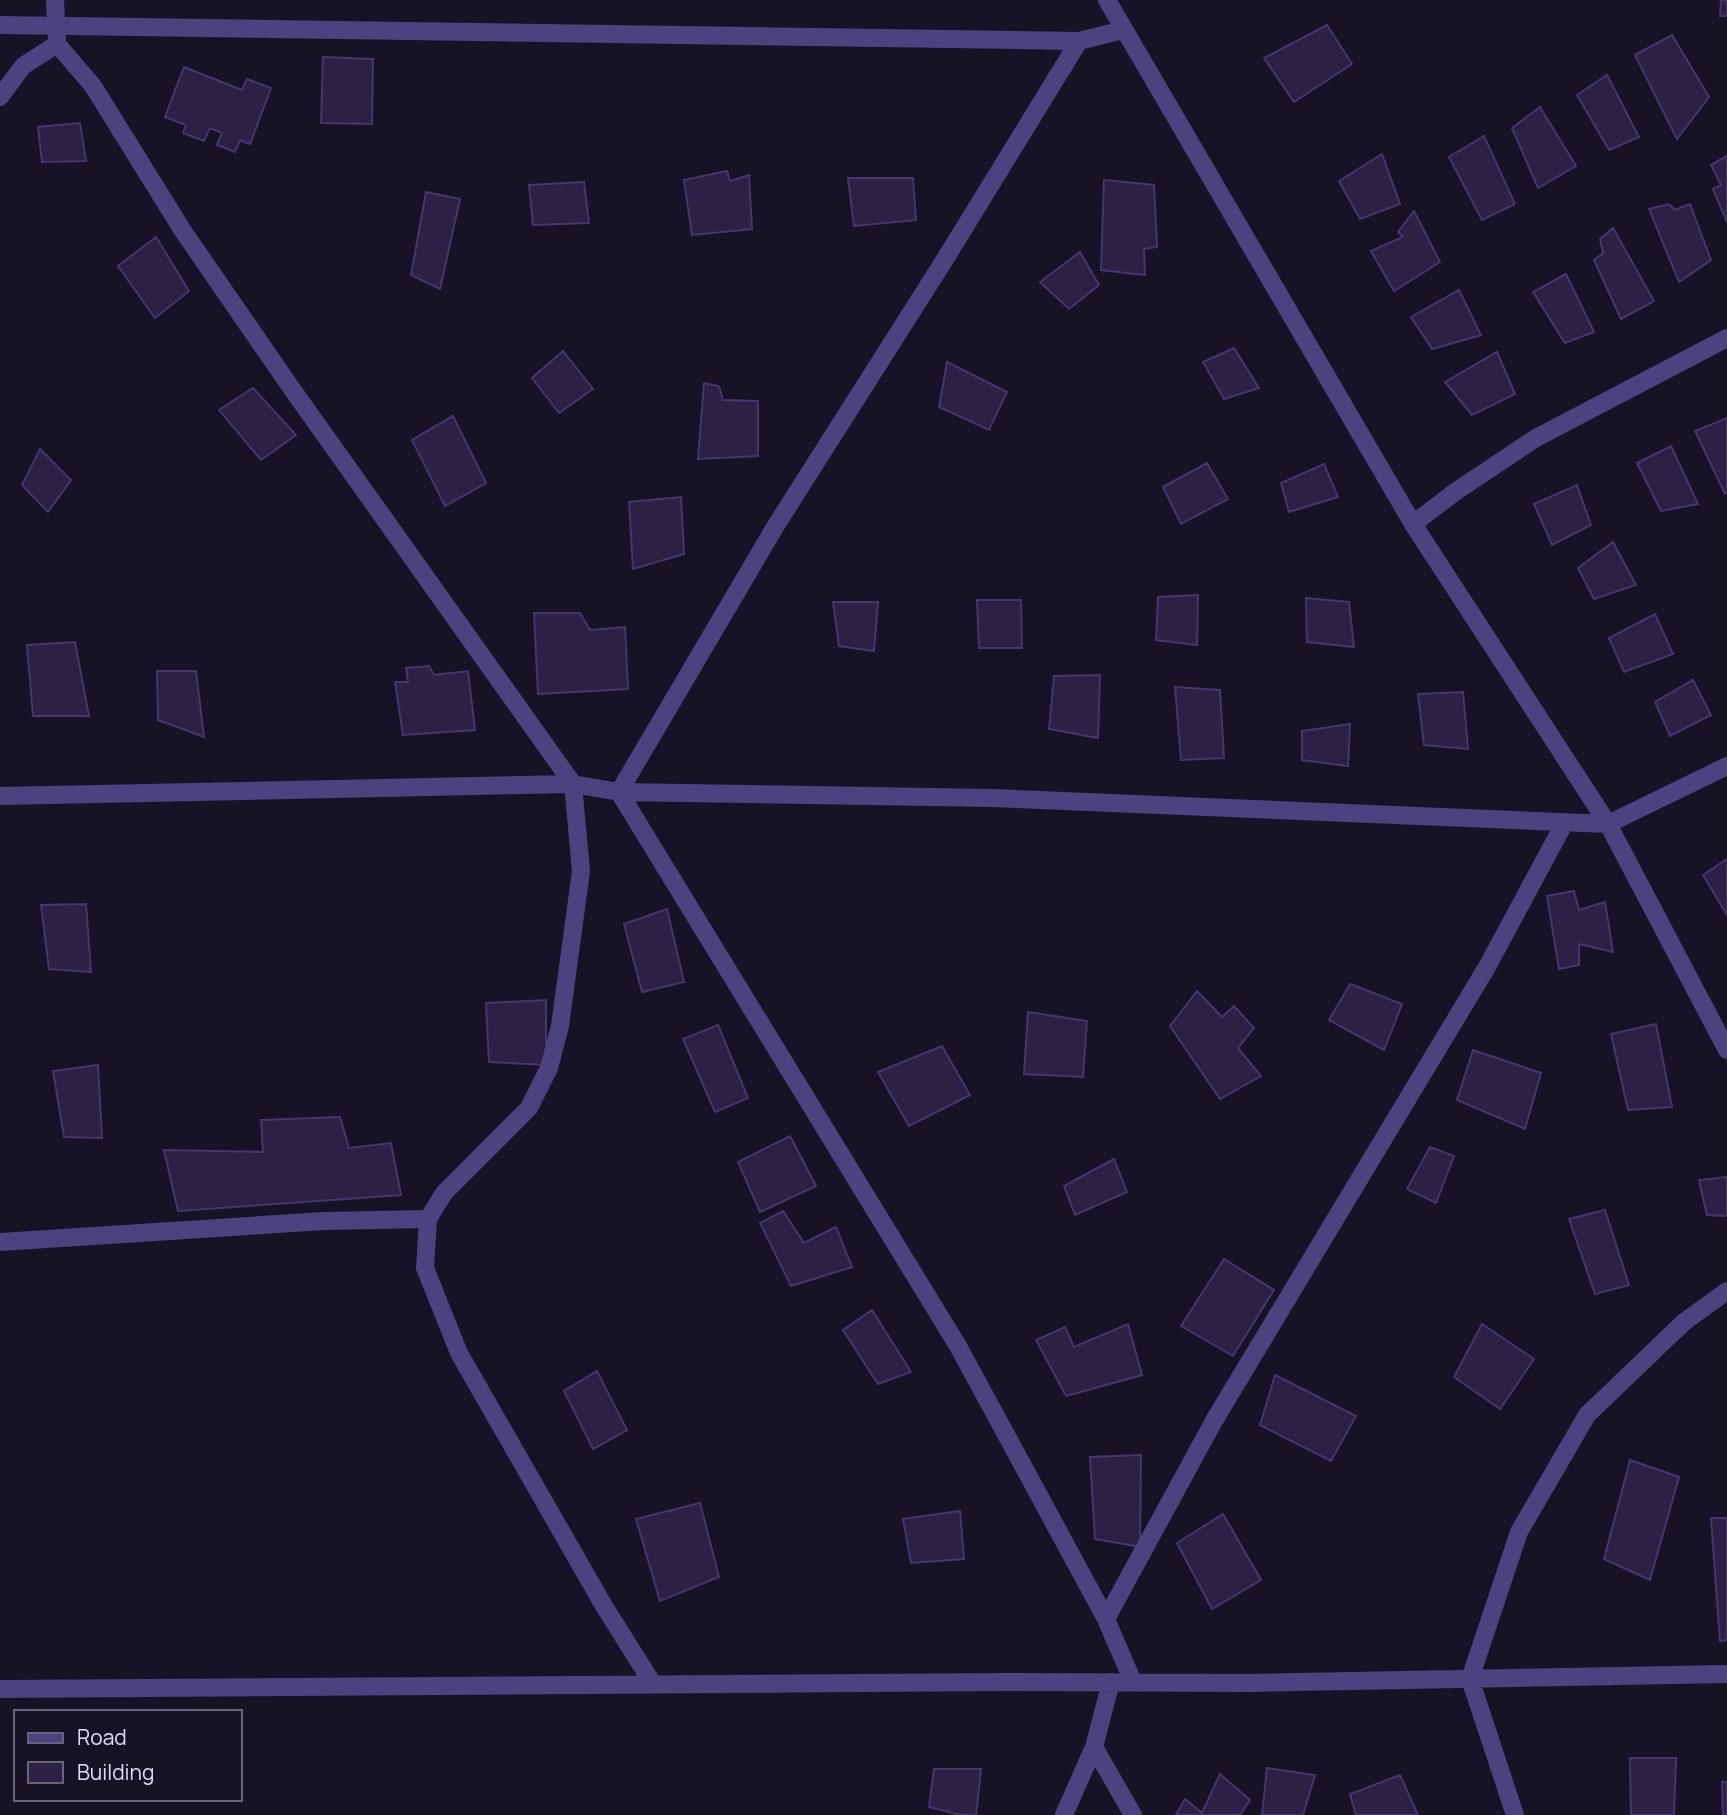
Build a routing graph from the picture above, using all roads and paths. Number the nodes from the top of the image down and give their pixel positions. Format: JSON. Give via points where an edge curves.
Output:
{"nodes":[{"id":1,"x":55,"y":0,"type":"edge"},
{"id":2,"x":1107,"y":0,"type":"edge"},
{"id":3,"x":0,"y":25,"type":"edge"},
{"id":4,"x":56,"y":25,"type":"junction"},
{"id":5,"x":1123,"y":30,"type":"junction"},
{"id":6,"x":1079,"y":41,"type":"junction"},
{"id":7,"x":57,"y":44,"type":"junction"},
{"id":8,"x":0,"y":97,"type":"edge"},
{"id":9,"x":1727,"y":338,"type":"edge"},
{"id":10,"x":1413,"y":524,"type":"junction"},
{"id":11,"x":1727,"y":766,"type":"edge"},
{"id":12,"x":573,"y":785,"type":"junction"},
{"id":13,"x":619,"y":792,"type":"junction"},
{"id":14,"x":0,"y":796,"type":"edge"},
{"id":15,"x":1565,"y":822,"type":"junction"},
{"id":16,"x":1608,"y":824,"type":"junction"},
{"id":17,"x":1727,"y":1049,"type":"edge"},
{"id":18,"x":428,"y":1219,"type":"junction"},
{"id":19,"x":0,"y":1242,"type":"edge"},
{"id":20,"x":1727,"y":1291,"type":"edge"},
{"id":21,"x":1106,"y":1619,"type":"junction"},
{"id":22,"x":1727,"y":1674,"type":"edge"},
{"id":23,"x":1470,"y":1679,"type":"junction"},
{"id":24,"x":1111,"y":1682,"type":"junction"},
{"id":25,"x":1133,"y":1682,"type":"junction"},
{"id":26,"x":653,"y":1684,"type":"junction"},
{"id":27,"x":0,"y":1689,"type":"edge"},
{"id":28,"x":1094,"y":1747,"type":"junction"},
{"id":29,"x":1064,"y":1815,"type":"edge"},
{"id":30,"x":1133,"y":1815,"type":"edge"},
{"id":31,"x":1515,"y":1815,"type":"edge"}],
"edges":[{"from":1,"to":4,"type":"street"},
{"from":2,"to":5,"type":"street"},
{"from":3,"to":4,"type":"street"},
{"from":4,"to":6,"type":"street"},
{"from":4,"to":7,"type":"street"},
{"from":5,"to":6,"type":"street"},
{"from":5,"to":10,"type":"street"},
{"from":6,"to":13,"type":"street","via":[[775,527]]},
{"from":7,"to":8,"type":"street","via":[[23,66]]},
{"from":7,"to":12,"type":"street","via":[[93,86],[198,253]]},
{"from":9,"to":10,"type":"street","via":[[1536,438]]},
{"from":10,"to":16,"type":"street"},
{"from":11,"to":16,"type":"street"},
{"from":12,"to":13,"type":"street"},
{"from":12,"to":14,"type":"street"},
{"from":12,"to":18,"type":"street","via":[[581,871],[561,1026],[549,1068],[529,1108],[444,1193]]},
{"from":13,"to":15,"type":"street","via":[[993,798]]},
{"from":13,"to":21,"type":"street","via":[[958,1346]]},
{"from":15,"to":16,"type":"street"},
{"from":15,"to":21,"type":"street","via":[[1486,967],[1215,1419]]},
{"from":16,"to":17,"type":"street"},
{"from":18,"to":19,"type":"street","via":[[324,1221]]},
{"from":18,"to":26,"type":"street","via":[[425,1268],[459,1353]]},
{"from":20,"to":23,"type":"street","via":[[1684,1322],[1587,1415],[1519,1532]]},
{"from":21,"to":25,"type":"street"},
{"from":22,"to":23,"type":"street"},
{"from":23,"to":25,"type":"street"},
{"from":23,"to":31,"type":"street"},
{"from":24,"to":25,"type":"street"},
{"from":24,"to":26,"type":"street"},
{"from":24,"to":28,"type":"street"},
{"from":26,"to":27,"type":"street"},
{"from":28,"to":29,"type":"street"},
{"from":28,"to":30,"type":"street"}]}
